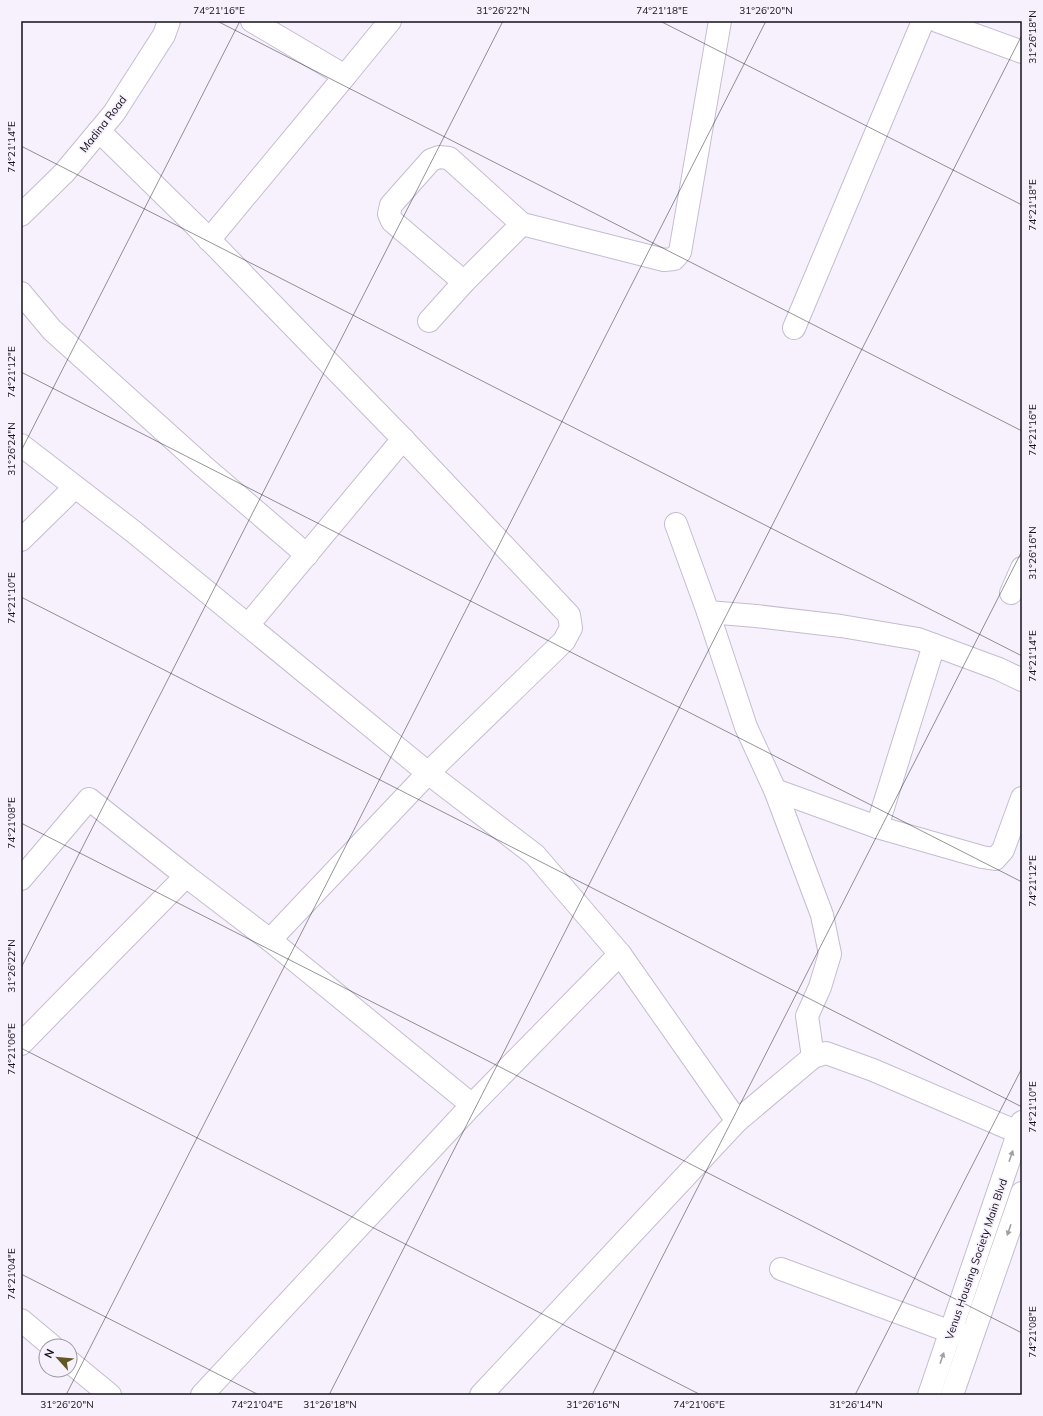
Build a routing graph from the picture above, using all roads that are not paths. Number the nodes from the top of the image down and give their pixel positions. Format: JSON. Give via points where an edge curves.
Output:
{"nodes":[{"id":1,"x":169,"y":21,"type":"edge"},
{"id":2,"x":252,"y":21,"type":"edge"},
{"id":3,"x":390,"y":21,"type":"edge"},
{"id":4,"x":720,"y":21,"type":"edge"},
{"id":5,"x":923,"y":21,"type":"edge"},
{"id":6,"x":937,"y":21,"type":"edge"},
{"id":7,"x":1022,"y":52,"type":"edge"},
{"id":8,"x":345,"y":76,"type":"junction"},
{"id":9,"x":99,"y":131,"type":"junction"},
{"id":10,"x":21,"y":215,"type":"edge"},
{"id":11,"x":522,"y":224,"type":"junction"},
{"id":12,"x":209,"y":240,"type":"junction"},
{"id":13,"x":464,"y":282,"type":"junction"},
{"id":14,"x":21,"y":293,"type":"edge"},
{"id":15,"x":429,"y":321,"type":"dead end"},
{"id":16,"x":794,"y":328,"type":"dead end"},
{"id":17,"x":403,"y":439,"type":"junction"},
{"id":18,"x":21,"y":445,"type":"edge"},
{"id":19,"x":76,"y":487,"type":"junction"},
{"id":20,"x":676,"y":524,"type":"dead end"},
{"id":21,"x":21,"y":540,"type":"edge"},
{"id":22,"x":307,"y":556,"type":"junction"},
{"id":23,"x":1022,"y":568,"type":"edge"},
{"id":24,"x":1011,"y":593,"type":"dead end"},
{"id":25,"x":708,"y":612,"type":"junction"},
{"id":26,"x":248,"y":626,"type":"junction"},
{"id":27,"x":934,"y":645,"type":"junction"},
{"id":28,"x":1022,"y":680,"type":"edge"},
{"id":29,"x":428,"y":772,"type":"junction"},
{"id":30,"x":775,"y":790,"type":"junction"},
{"id":31,"x":1022,"y":798,"type":"edge"},
{"id":32,"x":877,"y":827,"type":"junction"},
{"id":33,"x":186,"y":876,"type":"junction"},
{"id":34,"x":21,"y":879,"type":"edge"},
{"id":35,"x":270,"y":940,"type":"junction"},
{"id":36,"x":620,"y":954,"type":"junction"},
{"id":37,"x":21,"y":1044,"type":"edge"},
{"id":38,"x":813,"y":1057,"type":"junction"},
{"id":39,"x":472,"y":1105,"type":"junction"},
{"id":40,"x":737,"y":1121,"type":"junction"},
{"id":41,"x":1021,"y":1130,"type":"edge"},
{"id":42,"x":1022,"y":1193,"type":"edge"},
{"id":43,"x":781,"y":1269,"type":"dead end"},
{"id":44,"x":21,"y":1320,"type":"edge"},
{"id":45,"x":951,"y":1332,"type":"junction"},
{"id":46,"x":42,"y":1338,"type":"edge"},
{"id":47,"x":972,"y":1338,"type":"junction"},
{"id":48,"x":78,"y":1369,"type":"edge"},
{"id":49,"x":110,"y":1395,"type":"edge"},
{"id":50,"x":202,"y":1395,"type":"edge"},
{"id":51,"x":481,"y":1395,"type":"edge"},
{"id":52,"x":929,"y":1395,"type":"edge"},
{"id":53,"x":952,"y":1395,"type":"edge"}],
"edges":[{"from":1,"to":9,"type":"street","name":"Madina Road","via":[[164,35],[114,113]]},
{"from":2,"to":8,"type":"street"},
{"from":3,"to":8,"type":"street"},
{"from":4,"to":11,"type":"street","via":[[680,252],[674,259],[664,260]]},
{"from":5,"to":16,"type":"street"},
{"from":6,"to":7,"type":"street"},
{"from":8,"to":12,"type":"street"},
{"from":9,"to":10,"type":"street","name":"Madina Road","via":[[64,173]]},
{"from":9,"to":12,"type":"street"},
{"from":11,"to":13,"type":"street"},
{"from":11,"to":13,"type":"street","via":[[449,158],[439,156],[431,160],[391,205],[389,214],[392,221]]},
{"from":12,"to":17,"type":"street"},
{"from":13,"to":15,"type":"street"},
{"from":14,"to":22,"type":"street","via":[[52,330]]},
{"from":17,"to":22,"type":"street"},
{"from":17,"to":29,"type":"street","via":[[569,615],[571,628],[564,641]]},
{"from":18,"to":19,"type":"street"},
{"from":19,"to":21,"type":"street"},
{"from":19,"to":26,"type":"street"},
{"from":20,"to":25,"type":"street"},
{"from":22,"to":26,"type":"street"},
{"from":23,"to":24,"type":"street"},
{"from":25,"to":27,"type":"street","via":[[841,626],[918,639]]},
{"from":25,"to":30,"type":"street","via":[[746,727]]},
{"from":26,"to":29,"type":"street"},
{"from":27,"to":28,"type":"street","via":[[1000,669]]},
{"from":27,"to":32,"type":"street"},
{"from":29,"to":35,"type":"street"},
{"from":29,"to":36,"type":"street","via":[[535,855]]},
{"from":30,"to":32,"type":"street"},
{"from":30,"to":38,"type":"street","via":[[822,915],[830,954],[820,987],[807,1016]]},
{"from":31,"to":32,"type":"street","via":[[1003,850],[995,859]]},
{"from":33,"to":34,"type":"street","via":[[89,799]]},
{"from":33,"to":35,"type":"street"},
{"from":33,"to":37,"type":"street"},
{"from":35,"to":39,"type":"street"},
{"from":36,"to":39,"type":"street"},
{"from":36,"to":40,"type":"street"},
{"from":38,"to":40,"type":"street"},
{"from":38,"to":41,"type":"street","via":[[826,1053]]},
{"from":39,"to":50,"type":"street"},
{"from":40,"to":51,"type":"street"},
{"from":45,"to":41,"type":"street","name":"Venus Housing Society Main Blvd","one_way":true},
{"from":42,"to":47,"type":"street","name":"Venus Housing Society Main Blvd","one_way":true},
{"from":43,"to":45,"type":"street"},
{"from":44,"to":46,"type":"street"},
{"from":45,"to":47,"type":"street"},
{"from":52,"to":45,"type":"street","name":"Venus Housing Society Main Blvd","one_way":true},
{"from":47,"to":53,"type":"street","name":"Venus Housing Society Main Blvd"},
{"from":48,"to":49,"type":"street"}]}
